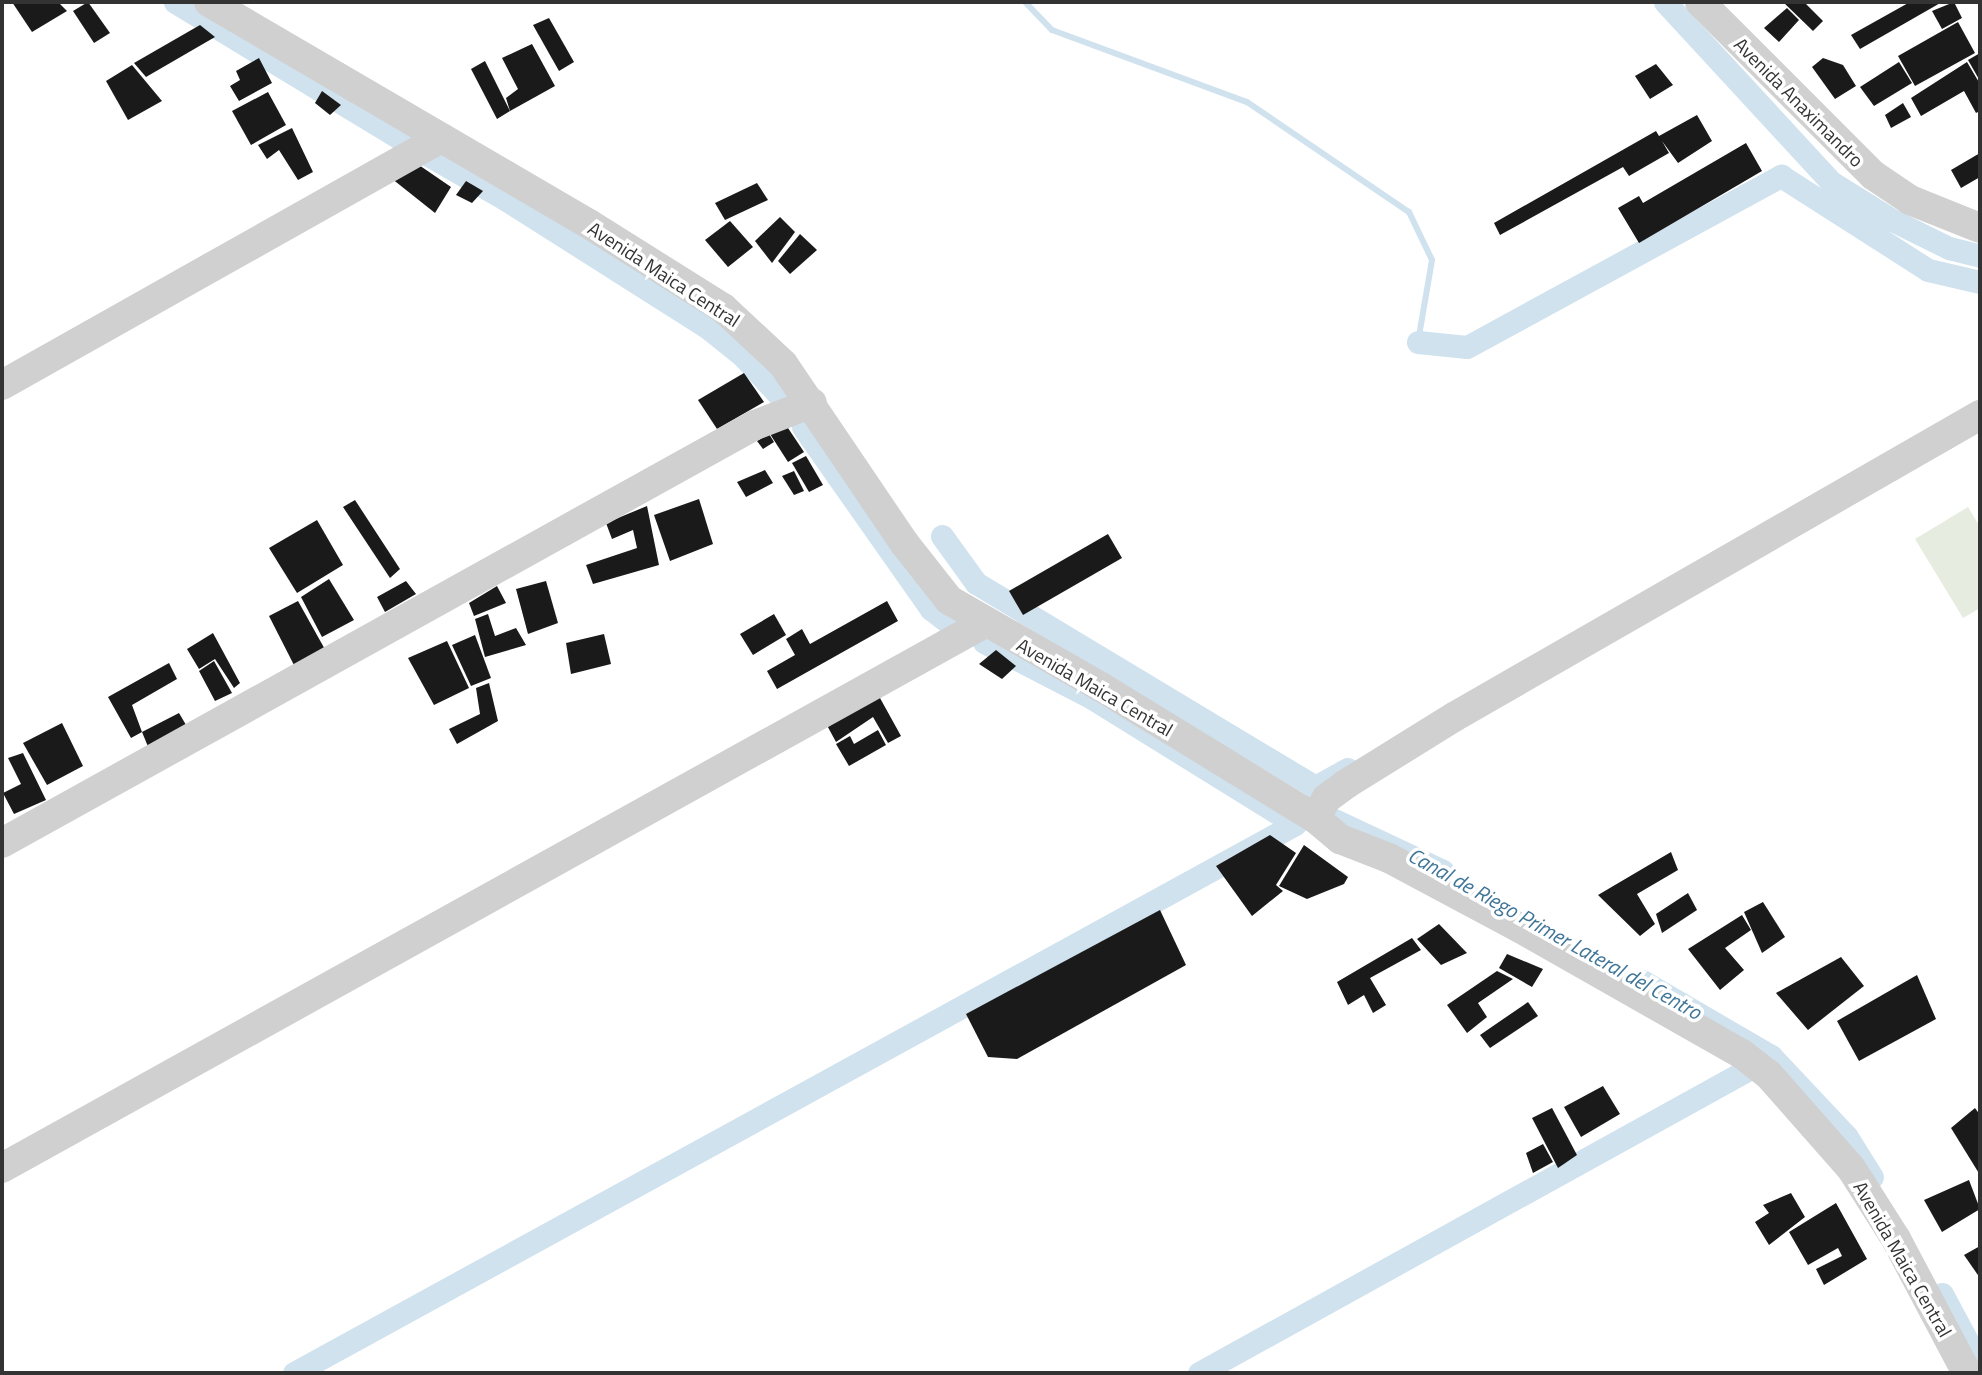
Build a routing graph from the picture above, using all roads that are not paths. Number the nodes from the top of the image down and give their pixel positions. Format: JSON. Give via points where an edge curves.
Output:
{"nodes":[{"id":1,"x":209,"y":2,"type":"edge"},
{"id":2,"x":1700,"y":2,"type":"edge"},
{"id":3,"x":441,"y":138,"type":"junction"},
{"id":4,"x":1980,"y":228,"type":"edge"},
{"id":5,"x":2,"y":385,"type":"edge"},
{"id":6,"x":812,"y":403,"type":"junction"},
{"id":7,"x":1980,"y":415,"type":"edge"},
{"id":8,"x":985,"y":623,"type":"junction"},
{"id":9,"x":1315,"y":818,"type":"junction"},
{"id":10,"x":2,"y":843,"type":"edge"},
{"id":11,"x":2,"y":1168,"type":"edge"},
{"id":12,"x":1967,"y":1373,"type":"edge"}],
"edges":[{"from":1,"to":3,"type":"street","name":"Avenida Maica Central"},
{"from":2,"to":4,"type":"street","name":"Avenida Anaximandro","via":[[1827,134],[1873,175],[1910,200]]},
{"from":3,"to":5,"type":"street"},
{"from":3,"to":6,"type":"street","name":"Avenida Maica Central","via":[[723,308],[783,364]]},
{"from":6,"to":8,"type":"street","name":"Avenida Maica Central","via":[[928,576],[949,600]]},
{"from":6,"to":10,"type":"street","via":[[755,425]]},
{"from":7,"to":9,"type":"street","via":[[1454,717],[1346,784],[1327,798]]},
{"from":8,"to":9,"type":"street","name":"Avenida Maica Central","via":[[1101,687]]},
{"from":8,"to":11,"type":"street"},
{"from":9,"to":12,"type":"street","name":"Avenida Maica Central","via":[[1340,839],[1389,858],[1520,928],[1742,1054],[1768,1074],[1851,1168],[1896,1239]]}]}
